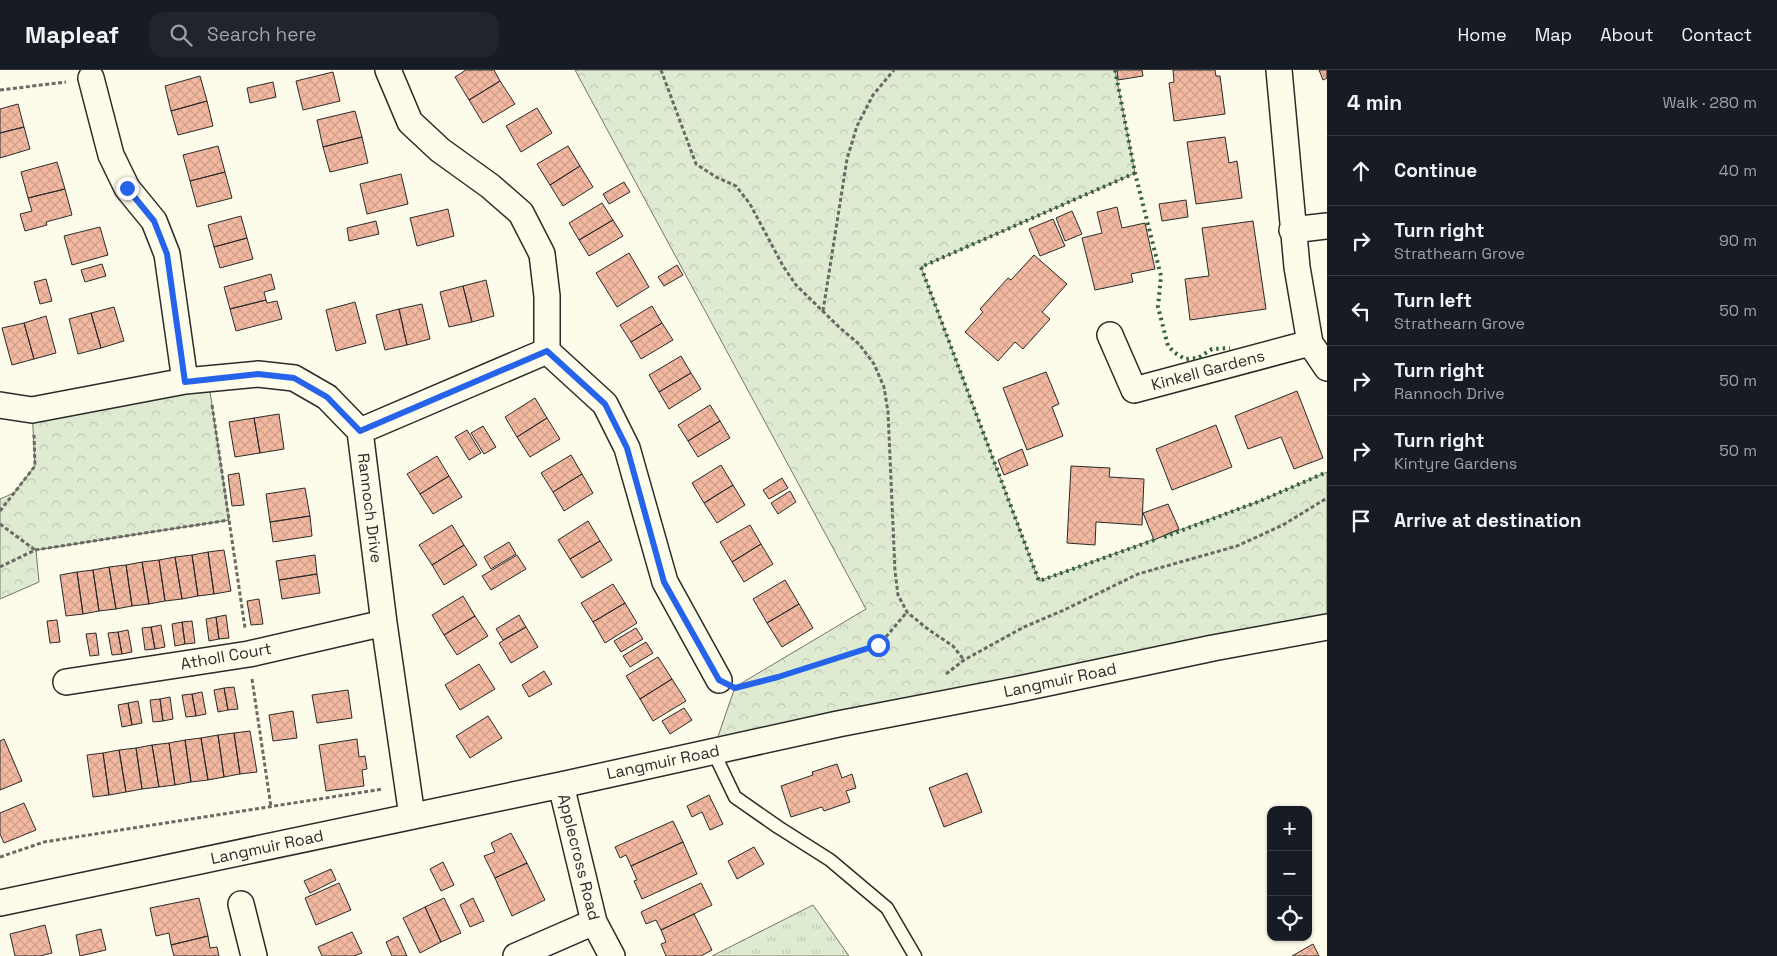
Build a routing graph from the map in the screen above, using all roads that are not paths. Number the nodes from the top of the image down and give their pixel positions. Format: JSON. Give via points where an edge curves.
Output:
{"nodes":[{"id":1,"x":388,"y":70,"type":"edge"},
{"id":2,"x":1279,"y":70,"type":"edge"},
{"id":3,"x":91,"y":78,"type":"road end"},
{"id":4,"x":1327,"y":226,"type":"edge"},
{"id":5,"x":1292,"y":230,"type":"junction"},
{"id":6,"x":1110,"y":335,"type":"dead end"},
{"id":7,"x":1310,"y":343,"type":"junction"},
{"id":8,"x":547,"y":351,"type":"junction"},
{"id":9,"x":1327,"y":368,"type":"edge"},
{"id":10,"x":197,"y":380,"type":"junction"},
{"id":11,"x":0,"y":405,"type":"edge"},
{"id":12,"x":360,"y":431,"type":"junction"},
{"id":13,"x":384,"y":623,"type":"junction"},
{"id":14,"x":1327,"y":627,"type":"edge"},
{"id":15,"x":719,"y":680,"type":"road end"},
{"id":16,"x":66,"y":682,"type":"dead end"},
{"id":17,"x":713,"y":751,"type":"junction"},
{"id":18,"x":561,"y":785,"type":"junction"},
{"id":19,"x":412,"y":816,"type":"junction"},
{"id":20,"x":0,"y":903,"type":"edge"},
{"id":21,"x":241,"y":904,"type":"dead end"},
{"id":22,"x":594,"y":922,"type":"junction"},
{"id":23,"x":254,"y":956,"type":"edge"},
{"id":24,"x":516,"y":956,"type":"edge"},
{"id":25,"x":612,"y":956,"type":"edge"},
{"id":26,"x":915,"y":956,"type":"edge"}],
"edges":[{"from":1,"to":8,"type":"street","via":[[410,122],[440,150],[521,213],[542,254],[547,296]]},
{"from":2,"to":5,"type":"street"},
{"from":3,"to":10,"type":"street","via":[[111,155],[127,188],[154,221],[167,254]]},
{"from":4,"to":5,"type":"street"},
{"from":5,"to":7,"type":"street"},
{"from":6,"to":7,"type":"street","name":"Kinkell Gardens","via":[[1134,390]]},
{"from":7,"to":9,"type":"street"},
{"from":8,"to":12,"type":"street"},
{"from":8,"to":15,"type":"street","via":[[605,404],[627,448],[664,582]]},
{"from":10,"to":11,"type":"street","name":"Rannoch Drive","via":[[32,410]]},
{"from":10,"to":12,"type":"street","name":"Rannoch Drive","via":[[258,374],[294,378],[327,397]]},
{"from":12,"to":13,"type":"street","name":"Rannoch Drive"},
{"from":13,"to":16,"type":"street","name":"Atholl Court","via":[[249,654]]},
{"from":13,"to":19,"type":"street","name":"Rannoch Drive"},
{"from":14,"to":17,"type":"street","name":"Langmuir Road"},
{"from":17,"to":18,"type":"street","name":"Langmuir Road"},
{"from":17,"to":26,"type":"lane","via":[[735,797],[830,860],[887,908]]},
{"from":18,"to":19,"type":"street","name":"Langmuir Road"},
{"from":18,"to":22,"type":"street","name":"Applecross Road"},
{"from":19,"to":20,"type":"street","name":"Langmuir Road"},
{"from":21,"to":23,"type":"street"},
{"from":22,"to":24,"type":"street"},
{"from":22,"to":25,"type":"street","name":"Applecross Road"}]}
